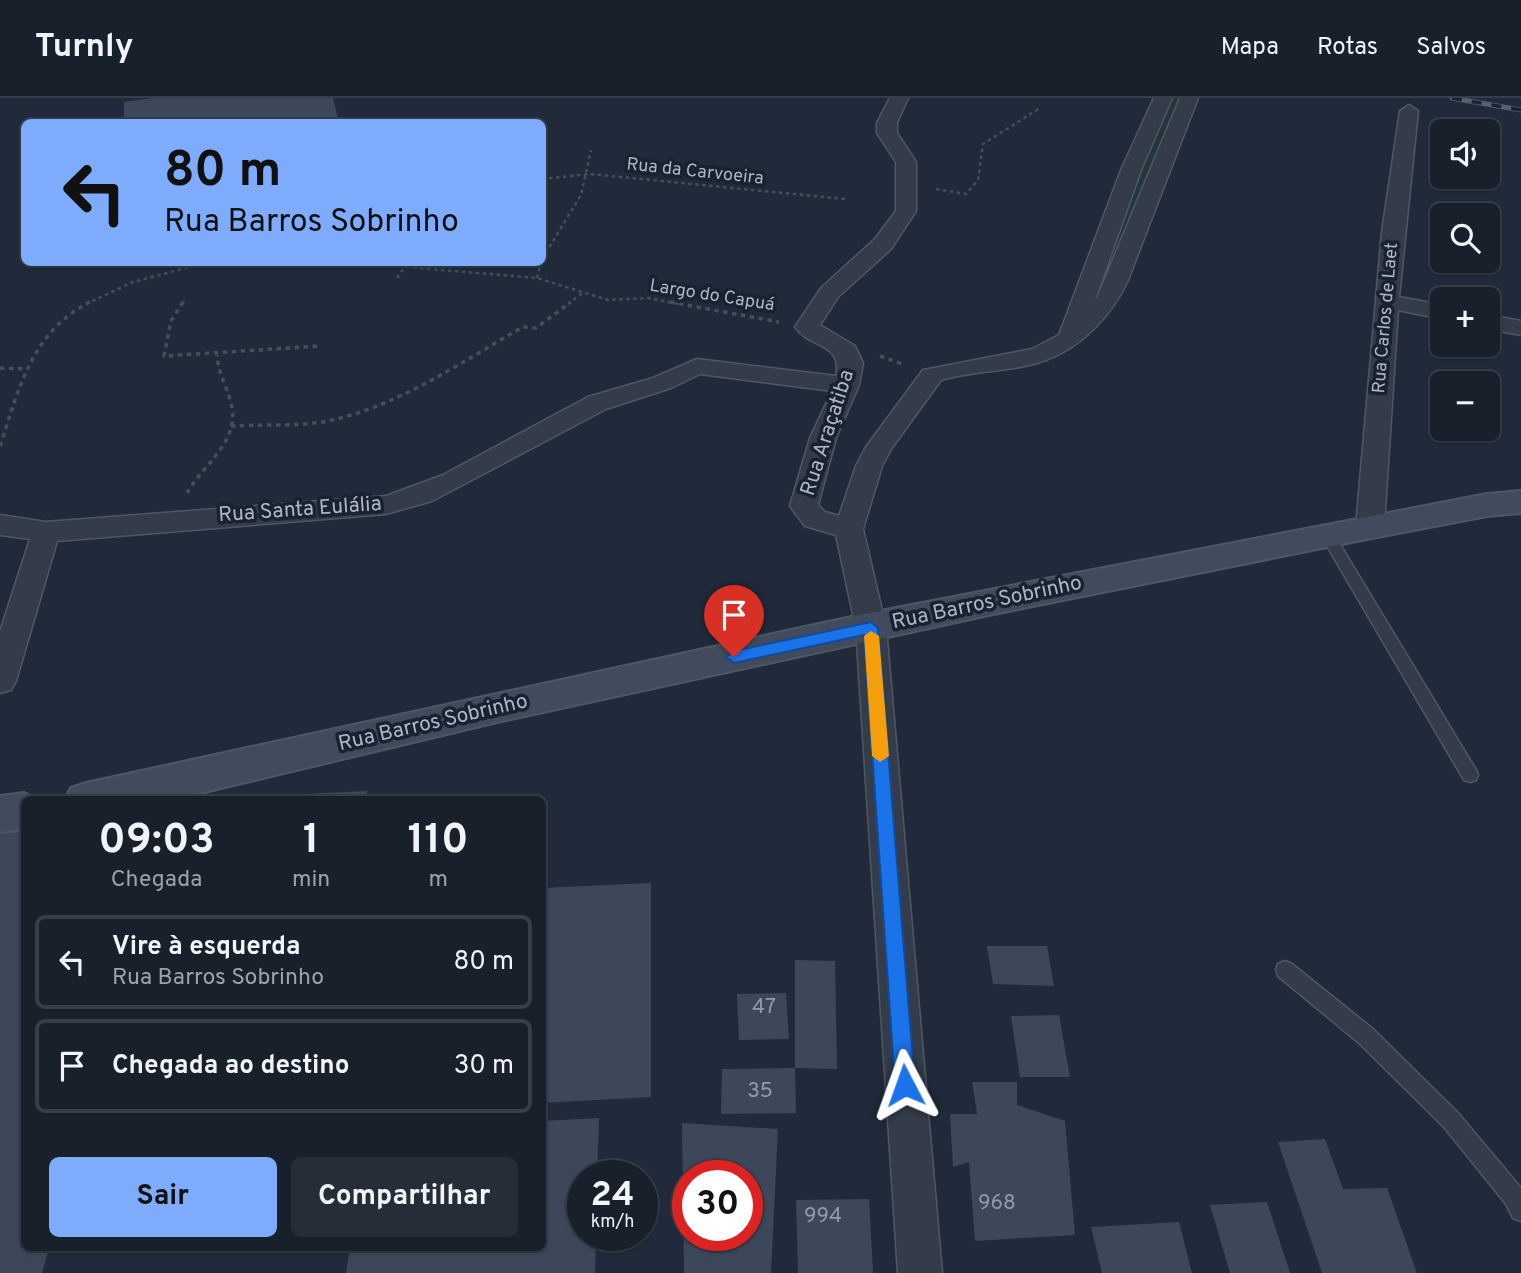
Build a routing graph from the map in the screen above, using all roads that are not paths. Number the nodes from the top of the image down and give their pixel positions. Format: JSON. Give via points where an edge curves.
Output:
{"nodes":[{"id":1,"x":899,"y":98,"type":"edge"},
{"id":2,"x":1163,"y":98,"type":"edge"},
{"id":3,"x":1189,"y":98,"type":"edge"},
{"id":4,"x":1409,"y":111,"type":"dead end"},
{"id":5,"x":1387,"y":301,"type":"junction"},
{"id":6,"x":1430,"y":310,"type":"edge"},
{"id":7,"x":1500,"y":324,"type":"edge"},
{"id":8,"x":1521,"y":328,"type":"edge"},
{"id":9,"x":1069,"y":339,"type":"junction"},
{"id":10,"x":847,"y":385,"type":"junction"},
{"id":11,"x":1521,"y":502,"type":"edge"},
{"id":12,"x":0,"y":525,"type":"edge"},
{"id":13,"x":1370,"y":526,"type":"junction"},
{"id":14,"x":849,"y":529,"type":"junction"},
{"id":15,"x":46,"y":532,"type":"junction"},
{"id":16,"x":1327,"y":534,"type":"junction"},
{"id":17,"x":13,"y":602,"type":"edge"},
{"id":18,"x":871,"y":628,"type":"junction"},
{"id":19,"x":0,"y":681,"type":"edge"},
{"id":20,"x":1470,"y":775,"type":"dead end"},
{"id":21,"x":106,"y":796,"type":"edge"},
{"id":22,"x":21,"y":811,"type":"edge"},
{"id":23,"x":0,"y":814,"type":"edge"},
{"id":24,"x":1285,"y":970,"type":"dead end"},
{"id":25,"x":1521,"y":1210,"type":"edge"},
{"id":26,"x":920,"y":1273,"type":"edge"}],
"edges":[{"from":1,"to":10,"type":"street","name":"Rua Araçatiba","via":[[887,134],[906,162],[906,211],[883,244],[829,293],[807,327],[846,351],[851,363]]},
{"from":2,"to":9,"type":"street","via":[[1131,170]]},
{"from":3,"to":9,"type":"street","via":[[1107,301]]},
{"from":4,"to":5,"type":"street","name":"Rua Carlos de Laet"},
{"from":5,"to":6,"type":"street"},
{"from":5,"to":13,"type":"street","name":"Rua Carlos de Laet"},
{"from":7,"to":8,"type":"street"},
{"from":9,"to":14,"type":"street","via":[[1038,355],[932,375],[879,447]]},
{"from":10,"to":14,"type":"street","name":"Rua Araçatiba","via":[[823,438],[804,506],[815,519]]},
{"from":10,"to":15,"type":"street","name":"Rua Santa Eulália","via":[[697,366],[662,383],[597,403],[422,495],[374,506]]},
{"from":11,"to":13,"type":"street","name":"Rua Barros Sobrinho"},
{"from":12,"to":15,"type":"street","name":"Rua Santa Eulália"},
{"from":13,"to":16,"type":"street","name":"Rua Barros Sobrinho"},
{"from":14,"to":18,"type":"street"},
{"from":15,"to":17,"type":"street"},
{"from":16,"to":18,"type":"street","name":"Rua Barros Sobrinho"},
{"from":16,"to":20,"type":"lane"},
{"from":17,"to":19,"type":"street"},
{"from":18,"to":21,"type":"street","name":"Rua Barros Sobrinho"},
{"from":18,"to":26,"type":"street"},
{"from":22,"to":23,"type":"street"},
{"from":24,"to":25,"type":"lane","via":[[1367,1036],[1451,1120]]}]}
